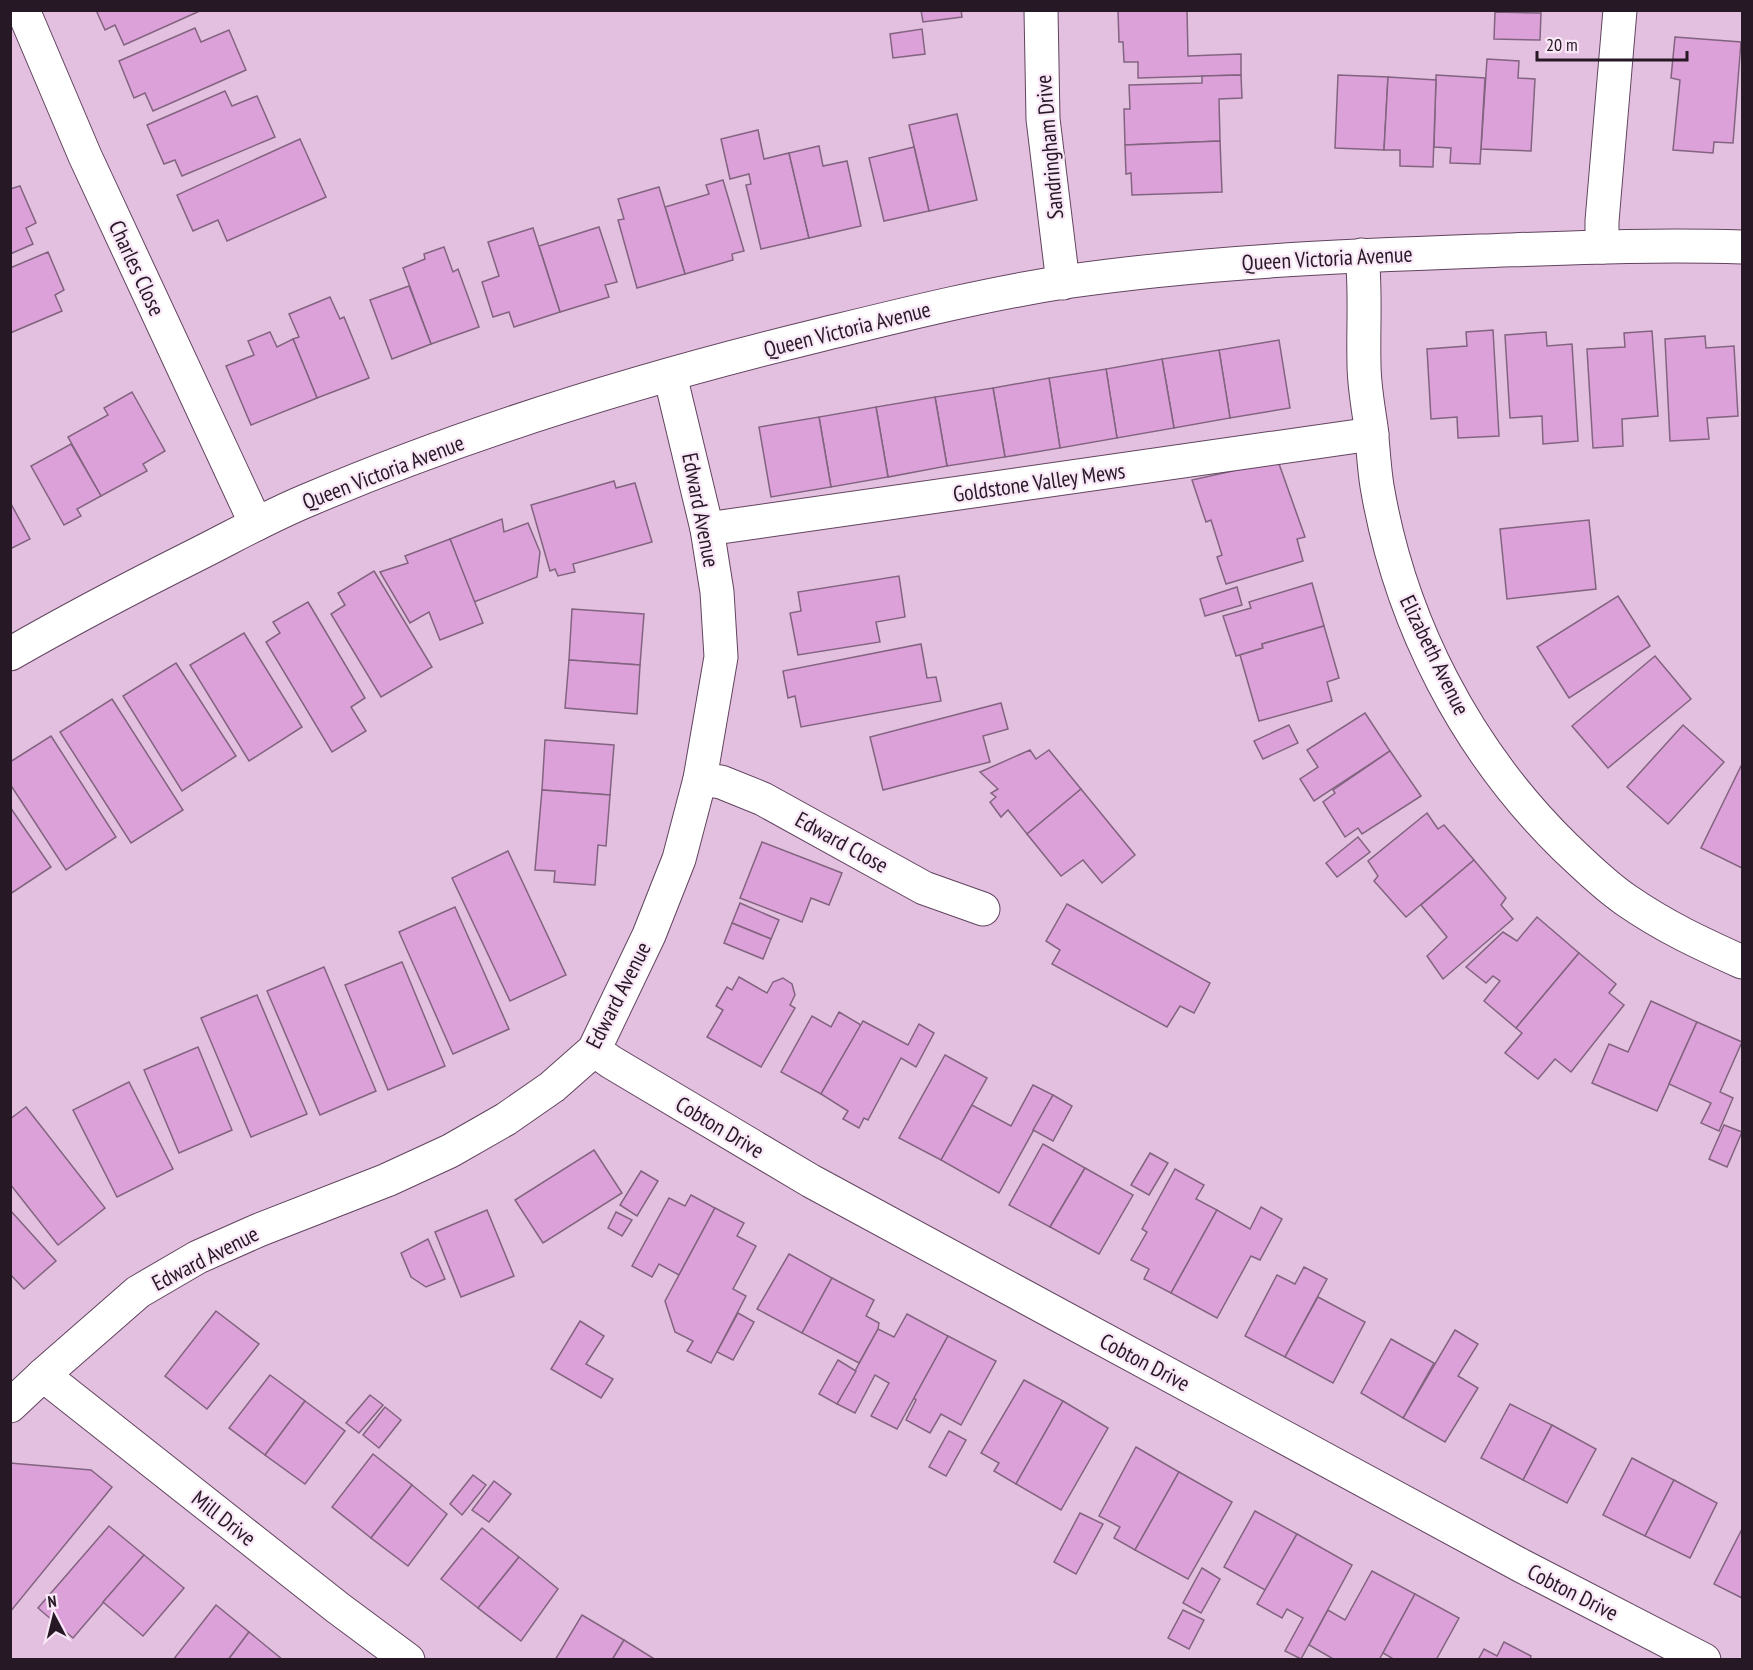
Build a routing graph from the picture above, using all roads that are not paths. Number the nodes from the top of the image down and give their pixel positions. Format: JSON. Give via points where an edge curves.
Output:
{"nodes":[{"id":1,"x":23,"y":10,"type":"edge"},
{"id":2,"x":1041,"y":10,"type":"edge"},
{"id":3,"x":1620,"y":10,"type":"edge"},
{"id":4,"x":1602,"y":247,"type":"junction"},
{"id":5,"x":1743,"y":247,"type":"edge"},
{"id":6,"x":1362,"y":255,"type":"junction"},
{"id":7,"x":1063,"y":283,"type":"junction"},
{"id":8,"x":670,"y":375,"type":"junction"},
{"id":9,"x":1372,"y":435,"type":"junction"},
{"id":10,"x":256,"y":524,"type":"junction"},
{"id":11,"x":707,"y":530,"type":"junction"},
{"id":12,"x":10,"y":654,"type":"edge"},
{"id":13,"x":700,"y":779,"type":"junction"},
{"id":14,"x":983,"y":909,"type":"dead end"},
{"id":15,"x":1743,"y":962,"type":"edge"},
{"id":16,"x":594,"y":1050,"type":"junction"},
{"id":17,"x":43,"y":1375,"type":"junction"},
{"id":18,"x":10,"y":1406,"type":"edge"},
{"id":19,"x":408,"y":1659,"type":"edge"},
{"id":20,"x":1704,"y":1659,"type":"edge"}],
"edges":[{"from":1,"to":10,"type":"street","name":"Charles Close","via":[[85,156]]},
{"from":2,"to":7,"type":"street","name":"Sandringham Drive","via":[[1043,119]]},
{"from":3,"to":4,"type":"street"},
{"from":4,"to":5,"type":"street","name":"Queen Victoria Avenue"},
{"from":4,"to":6,"type":"street","name":"Queen Victoria Avenue"},
{"from":6,"to":7,"type":"street","name":"Queen Victoria Avenue","via":[[1218,264]]},
{"from":6,"to":9,"type":"street","name":"Elizabeth Avenue","via":[[1364,367]]},
{"from":7,"to":8,"type":"street","name":"Queen Victoria Avenue","via":[[965,301]]},
{"from":8,"to":10,"type":"street","name":"Queen Victoria Avenue","via":[[411,458]]},
{"from":8,"to":11,"type":"street","name":"Edward Avenue"},
{"from":9,"to":11,"type":"street","name":"Goldstone Valley Mews"},
{"from":9,"to":15,"type":"street","name":"Elizabeth Avenue","via":[[1387,535],[1418,630],[1442,681],[1504,778],[1540,822],[1624,899],[1677,933]]},
{"from":10,"to":12,"type":"street","name":"Queen Victoria Avenue","via":[[76,615]]},
{"from":11,"to":13,"type":"street","name":"Edward Avenue","via":[[717,592],[721,657]]},
{"from":13,"to":14,"type":"street","name":"Edward Close","via":[[721,782],[763,799],[924,888]]},
{"from":13,"to":16,"type":"street","name":"Edward Avenue","via":[[679,859],[649,935]]},
{"from":16,"to":17,"type":"street","name":"Edward Avenue","via":[[506,1119],[450,1151],[198,1257],[138,1292]]},
{"from":16,"to":20,"type":"street","name":"Cobton Drive","via":[[811,1181],[1511,1560]]},
{"from":17,"to":18,"type":"street","name":"Edward Avenue"},
{"from":17,"to":19,"type":"street","name":"Mill Drive"}]}
